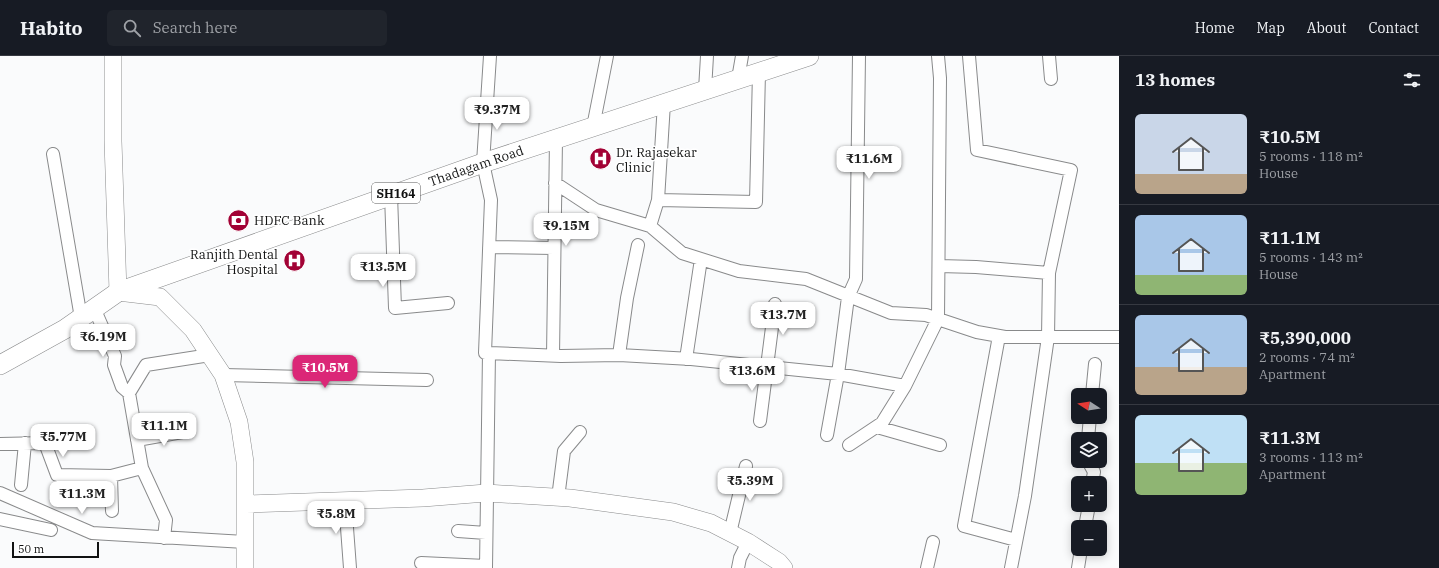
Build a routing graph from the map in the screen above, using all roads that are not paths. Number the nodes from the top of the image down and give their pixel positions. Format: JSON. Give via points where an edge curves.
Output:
{"nodes":[{"id":1,"x":113,"y":56,"type":"edge"},
{"id":2,"x":490,"y":56,"type":"edge"},
{"id":3,"x":607,"y":56,"type":"edge"},
{"id":4,"x":707,"y":56,"type":"edge"},
{"id":5,"x":742,"y":56,"type":"edge"},
{"id":6,"x":859,"y":56,"type":"edge"},
{"id":7,"x":938,"y":56,"type":"edge"},
{"id":8,"x":969,"y":56,"type":"edge"},
{"id":9,"x":1049,"y":56,"type":"edge"},
{"id":10,"x":802,"y":57,"type":"edge"},
{"id":11,"x":759,"y":72,"type":"junction"},
{"id":12,"x":738,"y":79,"type":"junction"},
{"id":13,"x":1051,"y":79,"type":"dead end"},
{"id":14,"x":705,"y":90,"type":"junction"},
{"id":15,"x":664,"y":103,"type":"junction"},
{"id":16,"x":593,"y":127,"type":"junction"},
{"id":17,"x":556,"y":139,"type":"junction"},
{"id":18,"x":53,"y":154,"type":"dead end"},
{"id":19,"x":483,"y":163,"type":"junction"},
{"id":20,"x":555,"y":183,"type":"junction"},
{"id":21,"x":392,"y":195,"type":"junction"},
{"id":22,"x":658,"y":200,"type":"junction"},
{"id":23,"x":650,"y":226,"type":"junction"},
{"id":24,"x":638,"y":245,"type":"dead end"},
{"id":25,"x":490,"y":247,"type":"junction"},
{"id":26,"x":554,"y":248,"type":"junction"},
{"id":27,"x":701,"y":259,"type":"junction"},
{"id":28,"x":939,"y":266,"type":"junction"},
{"id":29,"x":1049,"y":273,"type":"junction"},
{"id":30,"x":118,"y":292,"type":"junction"},
{"id":31,"x":848,"y":297,"type":"junction"},
{"id":32,"x":448,"y":303,"type":"dead end"},
{"id":33,"x":775,"y":304,"type":"dead end"},
{"id":34,"x":88,"y":313,"type":"junction"},
{"id":35,"x":938,"y":319,"type":"junction"},
{"id":36,"x":999,"y":336,"type":"junction"},
{"id":37,"x":1048,"y":337,"type":"junction"},
{"id":38,"x":1119,"y":337,"type":"edge"},
{"id":39,"x":489,"y":352,"type":"junction"},
{"id":40,"x":210,"y":355,"type":"junction"},
{"id":41,"x":619,"y":355,"type":"junction"},
{"id":42,"x":553,"y":356,"type":"junction"},
{"id":43,"x":686,"y":359,"type":"junction"},
{"id":44,"x":1095,"y":364,"type":"dead end"},
{"id":45,"x":0,"y":365,"type":"edge"},
{"id":46,"x":768,"y":366,"type":"junction"},
{"id":47,"x":838,"y":374,"type":"junction"},
{"id":48,"x":223,"y":375,"type":"junction"},
{"id":49,"x":427,"y":380,"type":"dead end"},
{"id":50,"x":905,"y":386,"type":"junction"},
{"id":51,"x":1093,"y":388,"type":"edge"},
{"id":52,"x":129,"y":394,"type":"junction"},
{"id":53,"x":760,"y":421,"type":"dead end"},
{"id":54,"x":877,"y":426,"type":"junction"},
{"id":55,"x":188,"y":431,"type":"dead end"},
{"id":56,"x":580,"y":432,"type":"dead end"},
{"id":57,"x":827,"y":435,"type":"dead end"},
{"id":58,"x":137,"y":440,"type":"junction"},
{"id":59,"x":25,"y":443,"type":"junction"},
{"id":60,"x":0,"y":444,"type":"edge"},
{"id":61,"x":848,"y":445,"type":"dead end"},
{"id":62,"x":940,"y":445,"type":"dead end"},
{"id":63,"x":746,"y":466,"type":"dead end"},
{"id":64,"x":142,"y":468,"type":"junction"},
{"id":65,"x":111,"y":476,"type":"junction"},
{"id":66,"x":20,"y":485,"type":"dead end"},
{"id":67,"x":0,"y":493,"type":"edge"},
{"id":68,"x":486,"y":493,"type":"junction"},
{"id":69,"x":558,"y":498,"type":"junction"},
{"id":70,"x":346,"y":501,"type":"junction"},
{"id":71,"x":246,"y":504,"type":"junction"},
{"id":72,"x":112,"y":511,"type":"dead end"},
{"id":73,"x":0,"y":519,"type":"edge"},
{"id":74,"x":51,"y":530,"type":"dead end"},
{"id":75,"x":458,"y":531,"type":"dead end"},
{"id":76,"x":486,"y":533,"type":"junction"},
{"id":77,"x":730,"y":533,"type":"junction"},
{"id":78,"x":164,"y":538,"type":"junction"},
{"id":79,"x":1016,"y":540,"type":"junction"},
{"id":80,"x":245,"y":542,"type":"junction"},
{"id":81,"x":748,"y":542,"type":"junction"},
{"id":82,"x":933,"y":542,"type":"dead end"},
{"id":83,"x":1080,"y":556,"type":"edge"},
{"id":84,"x":421,"y":563,"type":"dead end"},
{"id":85,"x":486,"y":567,"type":"edge"},
{"id":86,"x":245,"y":568,"type":"edge"},
{"id":87,"x":350,"y":568,"type":"edge"},
{"id":88,"x":738,"y":568,"type":"edge"},
{"id":89,"x":784,"y":568,"type":"edge"},
{"id":90,"x":927,"y":568,"type":"edge"},
{"id":91,"x":1011,"y":568,"type":"edge"},
{"id":92,"x":1078,"y":568,"type":"edge"}],
"edges":[{"from":1,"to":30,"type":"main road"},
{"from":2,"to":19,"type":"street"},
{"from":3,"to":16,"type":"street"},
{"from":4,"to":14,"type":"street"},
{"from":5,"to":12,"type":"street"},
{"from":6,"to":31,"type":"street","via":[[856,279]]},
{"from":7,"to":28,"type":"street"},
{"from":8,"to":29,"type":"street","via":[[977,150],[1071,170]]},
{"from":9,"to":13,"type":"street"},
{"from":10,"to":11,"type":"main road","name":"Thadagam Road","number":"SH164"},
{"from":11,"to":12,"type":"main road","name":"Thadagam Road","number":"SH164"},
{"from":11,"to":22,"type":"street","via":[[756,202]]},
{"from":12,"to":14,"type":"main road","name":"Thadagam Road","number":"SH164"},
{"from":14,"to":15,"type":"main road","name":"Thadagam Road","number":"SH164"},
{"from":15,"to":16,"type":"main road","name":"Thadagam Road","number":"SH164"},
{"from":15,"to":22,"type":"street"},
{"from":16,"to":17,"type":"main road","name":"Thadagam Road","number":"SH164"},
{"from":17,"to":19,"type":"main road","name":"Thadagam Road","number":"SH164"},
{"from":17,"to":20,"type":"street"},
{"from":18,"to":34,"type":"street"},
{"from":19,"to":21,"type":"main road","name":"Thadagam Road","number":"SH164"},
{"from":19,"to":25,"type":"street","via":[[491,200]]},
{"from":20,"to":23,"type":"street","via":[[596,210]]},
{"from":20,"to":26,"type":"street"},
{"from":21,"to":30,"type":"main road","name":"Thadagam Road","number":"SH164"},
{"from":21,"to":32,"type":"street","via":[[395,308]]},
{"from":22,"to":23,"type":"street"},
{"from":23,"to":27,"type":"street","via":[[682,253]]},
{"from":24,"to":41,"type":"street"},
{"from":25,"to":26,"type":"street"},
{"from":25,"to":39,"type":"street","via":[[485,353]]},
{"from":26,"to":42,"type":"street"},
{"from":27,"to":31,"type":"street","via":[[739,271],[806,279]]},
{"from":27,"to":43,"type":"street"},
{"from":28,"to":29,"type":"street"},
{"from":28,"to":35,"type":"street"},
{"from":29,"to":37,"type":"street"},
{"from":30,"to":34,"type":"main road","name":"Thadagam Road","number":"SH164"},
{"from":30,"to":40,"type":"main road","via":[[160,297],[193,330]]},
{"from":31,"to":35,"type":"street","via":[[891,313],[926,315]]},
{"from":31,"to":47,"type":"street"},
{"from":33,"to":46,"type":"street"},
{"from":34,"to":45,"type":"main road","name":"Thadagam Road","number":"SH164","via":[[65,329]]},
{"from":34,"to":52,"type":"street","via":[[115,356],[114,365],[122,387]]},
{"from":35,"to":36,"type":"street"},
{"from":35,"to":50,"type":"street"},
{"from":36,"to":37,"type":"street"},
{"from":36,"to":79,"type":"street","via":[[964,526]]},
{"from":37,"to":38,"type":"street"},
{"from":37,"to":79,"type":"street","via":[[1025,496]]},
{"from":39,"to":42,"type":"street"},
{"from":39,"to":68,"type":"street"},
{"from":40,"to":48,"type":"main road"},
{"from":40,"to":52,"type":"street","via":[[146,365]]},
{"from":41,"to":42,"type":"street"},
{"from":41,"to":43,"type":"street"},
{"from":43,"to":46,"type":"street"},
{"from":44,"to":51,"type":"street"},
{"from":46,"to":47,"type":"street"},
{"from":46,"to":53,"type":"street"},
{"from":47,"to":50,"type":"street"},
{"from":47,"to":57,"type":"street"},
{"from":48,"to":49,"type":"street"},
{"from":48,"to":71,"type":"main road","via":[[239,422],[245,462]]},
{"from":50,"to":54,"type":"street","via":[[882,424]]},
{"from":52,"to":58,"type":"street"},
{"from":54,"to":61,"type":"street"},
{"from":54,"to":62,"type":"street"},
{"from":55,"to":58,"type":"street"},
{"from":56,"to":69,"type":"street","via":[[564,450]]},
{"from":58,"to":64,"type":"street"},
{"from":59,"to":60,"type":"street"},
{"from":59,"to":65,"type":"street","via":[[45,442],[57,475]]},
{"from":59,"to":66,"type":"street"},
{"from":63,"to":77,"type":"street"},
{"from":64,"to":65,"type":"street"},
{"from":64,"to":78,"type":"street","via":[[166,520]]},
{"from":65,"to":72,"type":"street"},
{"from":67,"to":78,"type":"street","via":[[92,533]]},
{"from":68,"to":69,"type":"main road"},
{"from":68,"to":70,"type":"main road"},
{"from":68,"to":76,"type":"street"},
{"from":69,"to":77,"type":"main road","via":[[673,512],[711,523]]},
{"from":70,"to":71,"type":"main road"},
{"from":70,"to":87,"type":"street"},
{"from":71,"to":80,"type":"main road"},
{"from":73,"to":74,"type":"street"},
{"from":75,"to":76,"type":"street"},
{"from":76,"to":85,"type":"street"},
{"from":77,"to":81,"type":"main road"},
{"from":78,"to":80,"type":"street"},
{"from":79,"to":91,"type":"street"},
{"from":80,"to":86,"type":"main road"},
{"from":81,"to":88,"type":"street"},
{"from":81,"to":89,"type":"main road"},
{"from":82,"to":90,"type":"street"},
{"from":83,"to":92,"type":"street"},
{"from":84,"to":85,"type":"street"}]}
